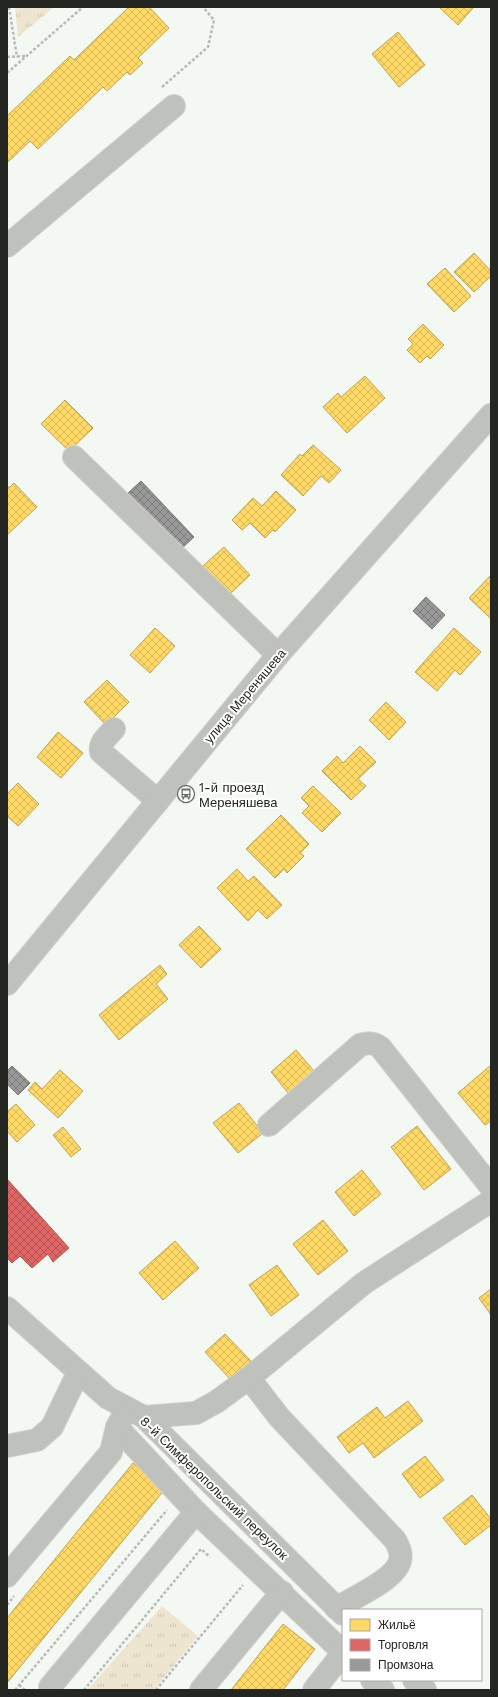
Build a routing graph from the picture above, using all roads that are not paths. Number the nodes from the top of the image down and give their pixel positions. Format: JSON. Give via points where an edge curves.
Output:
{"nodes":[{"id":1,"x":174,"y":106,"type":"dead end"},
{"id":2,"x":7,"y":246,"type":"edge"},
{"id":3,"x":491,"y":415,"type":"edge"},
{"id":4,"x":74,"y":457,"type":"dead end"},
{"id":5,"x":278,"y":655,"type":"junction"},
{"id":6,"x":114,"y":728,"type":"dead end"},
{"id":7,"x":158,"y":801,"type":"junction"},
{"id":8,"x":7,"y":984,"type":"edge"},
{"id":9,"x":269,"y":1125,"type":"dead end"},
{"id":10,"x":491,"y":1187,"type":"edge"},
{"id":11,"x":491,"y":1201,"type":"edge"},
{"id":12,"x":7,"y":1308,"type":"edge"},
{"id":13,"x":78,"y":1373,"type":"junction"},
{"id":14,"x":249,"y":1378,"type":"junction"},
{"id":15,"x":134,"y":1412,"type":"junction"},
{"id":16,"x":117,"y":1427,"type":"junction"},
{"id":17,"x":7,"y":1445,"type":"edge"},
{"id":18,"x":196,"y":1512,"type":"junction"},
{"id":19,"x":12,"y":1585,"type":"edge"},
{"id":20,"x":282,"y":1592,"type":"junction"},
{"id":21,"x":343,"y":1609,"type":"edge"},
{"id":22,"x":340,"y":1611,"type":"edge"},
{"id":23,"x":342,"y":1651,"type":"edge"},
{"id":24,"x":342,"y":1653,"type":"edge"},
{"id":25,"x":373,"y":1681,"type":"edge"},
{"id":26,"x":415,"y":1681,"type":"edge"},
{"id":27,"x":50,"y":1690,"type":"edge"},
{"id":28,"x":201,"y":1690,"type":"edge"},
{"id":29,"x":314,"y":1690,"type":"edge"},
{"id":30,"x":383,"y":1690,"type":"edge"},
{"id":31,"x":425,"y":1690,"type":"edge"}],
"edges":[{"from":1,"to":2,"type":"street"},
{"from":3,"to":5,"type":"street","name":"улица Мереняшева"},
{"from":4,"to":5,"type":"street"},
{"from":5,"to":7,"type":"street","name":"улица Мереняшева"},
{"from":6,"to":7,"type":"street","via":[[101,743],[101,752]]},
{"from":7,"to":8,"type":"street","name":"улица Мереняшева"},
{"from":9,"to":10,"type":"street","via":[[360,1045],[375,1043]]},
{"from":11,"to":14,"type":"street","via":[[364,1283]]},
{"from":12,"to":13,"type":"street","name":"8-й Симферопольский переулок"},
{"from":13,"to":15,"type":"street","name":"8-й Симферопольский переулок","via":[[108,1398]]},
{"from":13,"to":17,"type":"street","via":[[52,1427],[37,1440]]},
{"from":14,"to":15,"type":"street","via":[[196,1413]]},
{"from":14,"to":21,"type":"street","via":[[279,1417],[396,1540],[400,1551],[400,1561],[396,1570]]},
{"from":15,"to":16,"type":"street","via":[[123,1416]]},
{"from":15,"to":22,"type":"street","name":"8-й Симферопольский переулок"},
{"from":16,"to":18,"type":"street"},
{"from":16,"to":19,"type":"street","via":[[111,1452]]},
{"from":18,"to":20,"type":"street"},
{"from":18,"to":27,"type":"street"},
{"from":20,"to":23,"type":"street"},
{"from":20,"to":28,"type":"street"},
{"from":24,"to":29,"type":"street"},
{"from":25,"to":30,"type":"street"},
{"from":26,"to":31,"type":"street"}]}
